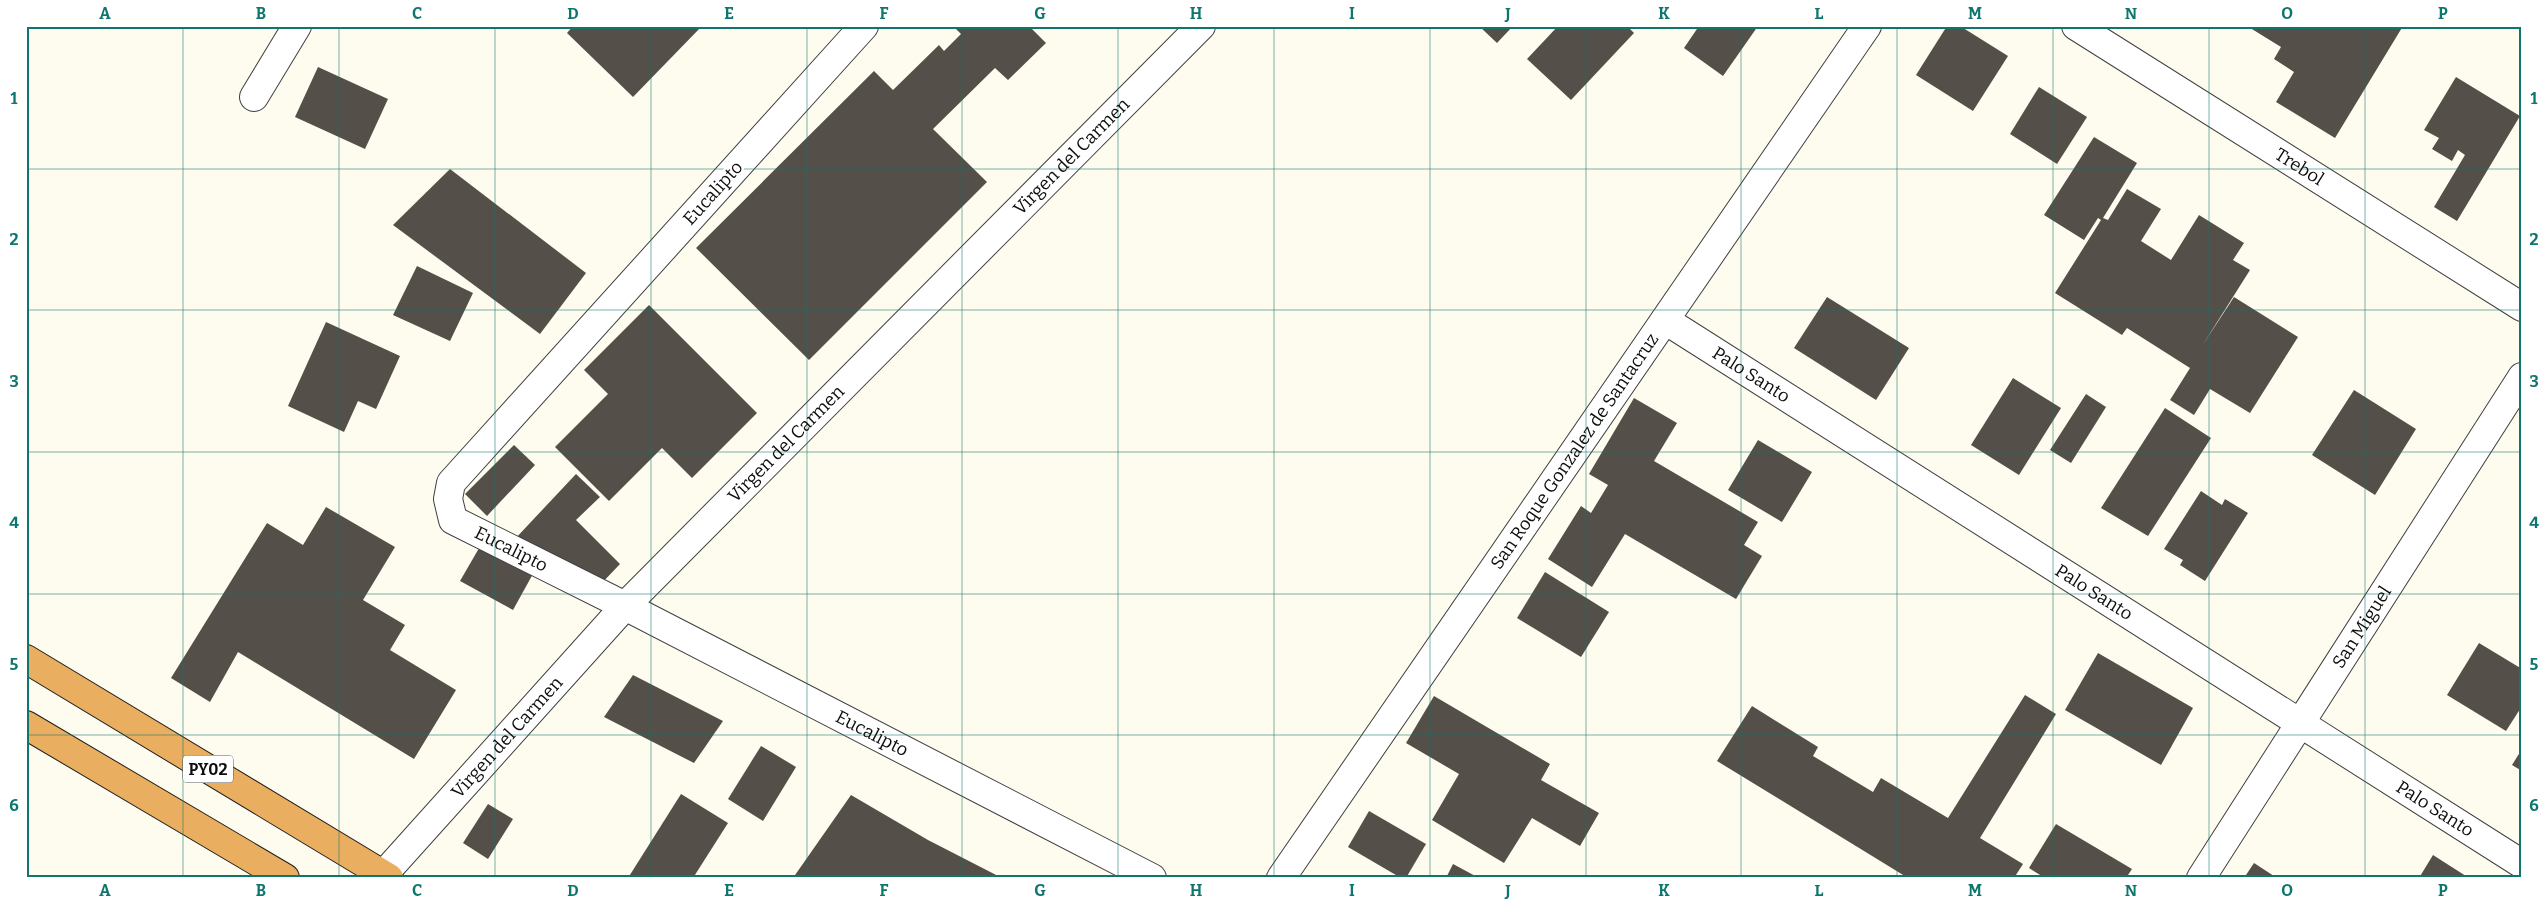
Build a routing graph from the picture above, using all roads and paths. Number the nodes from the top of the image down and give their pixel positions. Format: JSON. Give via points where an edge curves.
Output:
{"nodes":[{"id":1,"x":296,"y":26,"type":"edge"},
{"id":2,"x":864,"y":26,"type":"edge"},
{"id":3,"x":1201,"y":26,"type":"edge"},
{"id":4,"x":1867,"y":26,"type":"edge"},
{"id":5,"x":2076,"y":26,"type":"edge"},
{"id":6,"x":254,"y":97,"type":"dead end"},
{"id":7,"x":2522,"y":307,"type":"edge"},
{"id":8,"x":1665,"y":320,"type":"junction"},
{"id":9,"x":2522,"y":377,"type":"edge"},
{"id":10,"x":625,"y":606,"type":"junction"},
{"id":11,"x":26,"y":659,"type":"edge"},
{"id":12,"x":2298,"y":723,"type":"junction"},
{"id":13,"x":26,"y":725,"type":"edge"},
{"id":14,"x":2522,"y":864,"type":"edge"},
{"id":15,"x":386,"y":876,"type":"edge"},
{"id":16,"x":285,"y":878,"type":"edge"},
{"id":17,"x":1152,"y":878,"type":"edge"},
{"id":18,"x":1281,"y":878,"type":"edge"},
{"id":19,"x":2201,"y":878,"type":"edge"}],
"edges":[{"from":1,"to":6,"type":"street"},
{"from":2,"to":10,"type":"street","name":"Eucalipto","via":[[451,483],[448,499],[452,520]]},
{"from":3,"to":10,"type":"street","name":"Virgen del Carmen"},
{"from":4,"to":8,"type":"street","name":"San Roque Gonzalez de Santacruz"},
{"from":5,"to":7,"type":"street","name":"Trebol"},
{"from":8,"to":12,"type":"street","name":"Palo Santo"},
{"from":8,"to":18,"type":"street","name":"San Roque Gonzalez de Santacruz"},
{"from":9,"to":12,"type":"street","name":"San Miguel"},
{"from":10,"to":15,"type":"street","name":"Virgen del Carmen"},
{"from":10,"to":17,"type":"street","name":"Eucalipto"},
{"from":11,"to":15,"type":"highway","number":"PY02"},
{"from":12,"to":14,"type":"street","name":"Palo Santo"},
{"from":12,"to":19,"type":"street","name":"San Miguel"},
{"from":13,"to":16,"type":"highway"}]}
